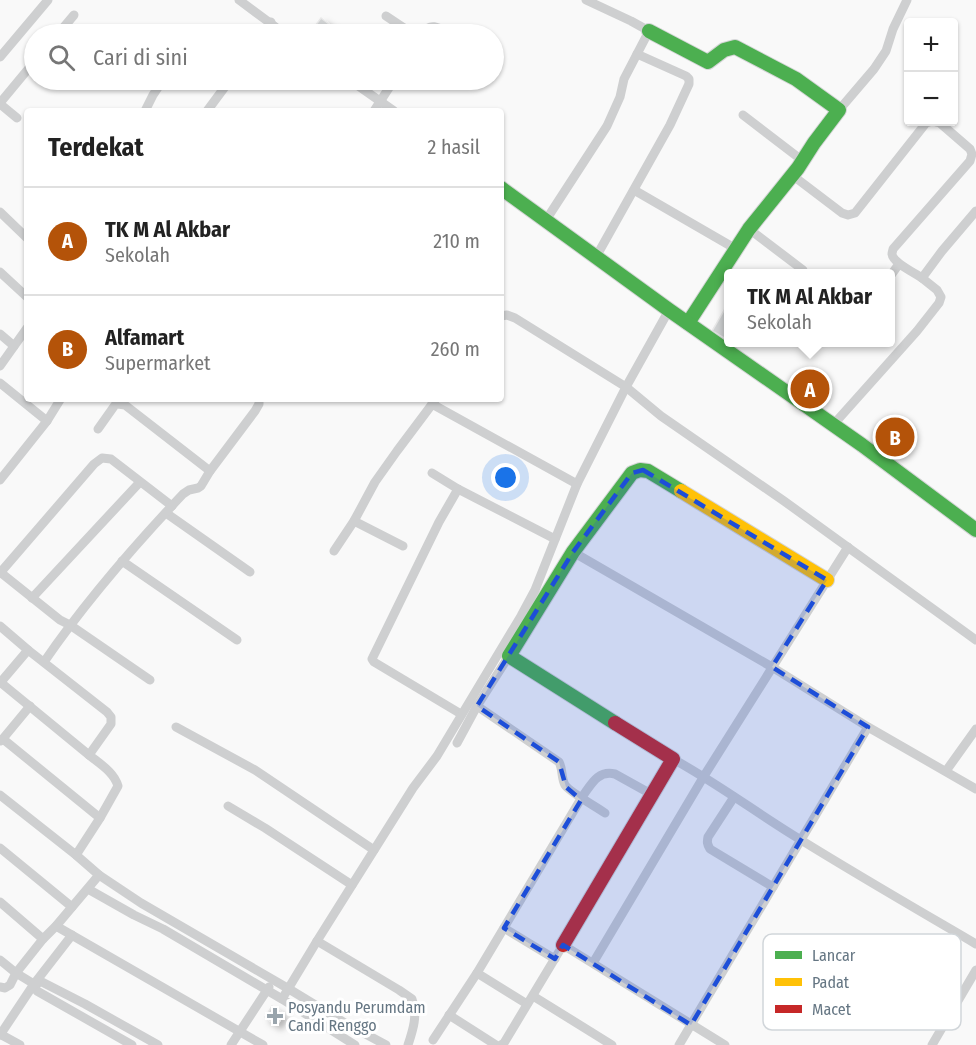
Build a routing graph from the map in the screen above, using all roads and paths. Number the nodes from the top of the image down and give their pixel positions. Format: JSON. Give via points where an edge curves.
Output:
{"nodes":[{"id":1,"x":48,"y":0,"type":"edge"},
{"id":2,"x":238,"y":0,"type":"edge"},
{"id":3,"x":586,"y":0,"type":"edge"},
{"id":4,"x":907,"y":0,"type":"edge"},
{"id":5,"x":608,"y":5,"type":"edge"},
{"id":6,"x":74,"y":15,"type":"dead end"},
{"id":7,"x":386,"y":16,"type":"dead end"},
{"id":8,"x":271,"y":22,"type":"joint"},
{"id":9,"x":28,"y":24,"type":"edge"},
{"id":10,"x":66,"y":24,"type":"edge"},
{"id":11,"x":273,"y":24,"type":"edge"},
{"id":12,"x":398,"y":24,"type":"edge"},
{"id":13,"x":24,"y":28,"type":"edge"},
{"id":14,"x":649,"y":32,"type":"junction"},
{"id":15,"x":637,"y":54,"type":"junction"},
{"id":16,"x":0,"y":57,"type":"edge"},
{"id":17,"x":24,"y":74,"type":"edge"},
{"id":18,"x":156,"y":90,"type":"edge"},
{"id":19,"x":223,"y":90,"type":"edge"},
{"id":20,"x":364,"y":90,"type":"edge"},
{"id":21,"x":388,"y":90,"type":"edge"},
{"id":22,"x":381,"y":102,"type":"junction"},
{"id":23,"x":0,"y":103,"type":"edge"},
{"id":24,"x":146,"y":108,"type":"edge"},
{"id":25,"x":209,"y":108,"type":"edge"},
{"id":26,"x":376,"y":108,"type":"edge"},
{"id":27,"x":390,"y":108,"type":"edge"},
{"id":28,"x":839,"y":110,"type":"junction"},
{"id":29,"x":743,"y":115,"type":"dead end"},
{"id":30,"x":16,"y":118,"type":"dead end"},
{"id":31,"x":924,"y":126,"type":"edge"},
{"id":32,"x":943,"y":126,"type":"edge"},
{"id":33,"x":803,"y":161,"type":"junction"},
{"id":34,"x":792,"y":176,"type":"junction"},
{"id":35,"x":504,"y":190,"type":"edge"},
{"id":36,"x":634,"y":190,"type":"junction"},
{"id":37,"x":976,"y":211,"type":"edge"},
{"id":38,"x":0,"y":212,"type":"edge"},
{"id":39,"x":546,"y":220,"type":"junction"},
{"id":40,"x":749,"y":229,"type":"junction"},
{"id":41,"x":24,"y":235,"type":"edge"},
{"id":42,"x":736,"y":249,"type":"junction"},
{"id":43,"x":596,"y":256,"type":"junction"},
{"id":44,"x":900,"y":264,"type":"junction"},
{"id":45,"x":801,"y":269,"type":"edge"},
{"id":46,"x":895,"y":270,"type":"edge"},
{"id":47,"x":0,"y":272,"type":"edge"},
{"id":48,"x":922,"y":278,"type":"junction"},
{"id":49,"x":24,"y":294,"type":"edge"},
{"id":50,"x":669,"y":310,"type":"junction"},
{"id":51,"x":504,"y":316,"type":"edge"},
{"id":52,"x":688,"y":323,"type":"junction"},
{"id":53,"x":24,"y":332,"type":"edge"},
{"id":54,"x":0,"y":334,"type":"edge"},
{"id":55,"x":14,"y":346,"type":"junction"},
{"id":56,"x":0,"y":366,"type":"edge"},
{"id":57,"x":0,"y":383,"type":"edge"},
{"id":58,"x":626,"y":387,"type":"junction"},
{"id":59,"x":59,"y":402,"type":"edge"},
{"id":60,"x":259,"y":402,"type":"edge"},
{"id":61,"x":434,"y":402,"type":"edge"},
{"id":62,"x":47,"y":421,"type":"junction"},
{"id":63,"x":833,"y":425,"type":"junction"},
{"id":64,"x":98,"y":429,"type":"dead end"},
{"id":65,"x":210,"y":471,"type":"junction"},
{"id":66,"x":432,"y":473,"type":"dead end"},
{"id":67,"x":0,"y":480,"type":"edge"},
{"id":68,"x":140,"y":482,"type":"junction"},
{"id":69,"x":578,"y":484,"type":"junction"},
{"id":70,"x":458,"y":489,"type":"junction"},
{"id":71,"x":169,"y":510,"type":"junction"},
{"id":72,"x":354,"y":522,"type":"junction"},
{"id":73,"x":976,"y":530,"type":"edge"},
{"id":74,"x":555,"y":539,"type":"junction"},
{"id":75,"x":403,"y":546,"type":"dead end"},
{"id":76,"x":848,"y":548,"type":"junction"},
{"id":77,"x":333,"y":551,"type":"dead end"},
{"id":78,"x":573,"y":552,"type":"junction"},
{"id":79,"x":122,"y":561,"type":"junction"},
{"id":80,"x":0,"y":572,"type":"edge"},
{"id":81,"x":250,"y":572,"type":"dead end"},
{"id":82,"x":827,"y":580,"type":"junction"},
{"id":83,"x":32,"y":598,"type":"junction"},
{"id":84,"x":70,"y":625,"type":"junction"},
{"id":85,"x":0,"y":626,"type":"edge"},
{"id":86,"x":237,"y":640,"type":"dead end"},
{"id":87,"x":976,"y":640,"type":"edge"},
{"id":88,"x":28,"y":650,"type":"junction"},
{"id":89,"x":509,"y":656,"type":"junction"},
{"id":90,"x":44,"y":662,"type":"junction"},
{"id":91,"x":772,"y":667,"type":"junction"},
{"id":92,"x":150,"y":680,"type":"dead end"},
{"id":93,"x":0,"y":683,"type":"edge"},
{"id":94,"x":30,"y":706,"type":"junction"},
{"id":95,"x":477,"y":706,"type":"junction"},
{"id":96,"x":461,"y":714,"type":"junction"},
{"id":97,"x":176,"y":727,"type":"dead end"},
{"id":98,"x":868,"y":727,"type":"junction"},
{"id":99,"x":976,"y":729,"type":"edge"},
{"id":100,"x":2,"y":741,"type":"edge"},
{"id":101,"x":457,"y":742,"type":"dead end"},
{"id":102,"x":89,"y":755,"type":"junction"},
{"id":103,"x":673,"y":759,"type":"junction"},
{"id":104,"x":946,"y":771,"type":"junction"},
{"id":105,"x":704,"y":776,"type":"junction"},
{"id":106,"x":976,"y":789,"type":"edge"},
{"id":107,"x":0,"y":795,"type":"edge"},
{"id":108,"x":651,"y":795,"type":"junction"},
{"id":109,"x":582,"y":797,"type":"junction"},
{"id":110,"x":734,"y":797,"type":"junction"},
{"id":111,"x":228,"y":806,"type":"dead end"},
{"id":112,"x":605,"y":813,"type":"dead end"},
{"id":113,"x":100,"y":818,"type":"junction"},
{"id":114,"x":801,"y":840,"type":"junction"},
{"id":115,"x":0,"y":848,"type":"edge"},
{"id":116,"x":374,"y":850,"type":"junction"},
{"id":117,"x":76,"y":855,"type":"junction"},
{"id":118,"x":99,"y":875,"type":"junction"},
{"id":119,"x":352,"y":885,"type":"junction"},
{"id":120,"x":773,"y":887,"type":"junction"},
{"id":121,"x":118,"y":888,"type":"junction"},
{"id":122,"x":88,"y":890,"type":"junction"},
{"id":123,"x":0,"y":902,"type":"edge"},
{"id":124,"x":109,"y":902,"type":"junction"},
{"id":125,"x":141,"y":903,"type":"junction"},
{"id":126,"x":72,"y":908,"type":"junction"},
{"id":127,"x":134,"y":915,"type":"junction"},
{"id":128,"x":169,"y":919,"type":"junction"},
{"id":129,"x":56,"y":926,"type":"junction"},
{"id":130,"x":504,"y":928,"type":"junction"},
{"id":131,"x":163,"y":929,"type":"junction"},
{"id":132,"x":959,"y":934,"type":"edge"},
{"id":133,"x":72,"y":935,"type":"junction"},
{"id":134,"x":961,"y":935,"type":"edge"},
{"id":135,"x":43,"y":939,"type":"junction"},
{"id":136,"x":317,"y":941,"type":"junction"},
{"id":137,"x":976,"y":944,"type":"edge"},
{"id":138,"x":563,"y":945,"type":"junction"},
{"id":139,"x":215,"y":946,"type":"junction"},
{"id":140,"x":209,"y":957,"type":"junction"},
{"id":141,"x":235,"y":957,"type":"junction"},
{"id":142,"x":555,"y":959,"type":"junction"},
{"id":143,"x":0,"y":960,"type":"edge"},
{"id":144,"x":592,"y":963,"type":"junction"},
{"id":145,"x":228,"y":968,"type":"junction"},
{"id":146,"x":976,"y":970,"type":"edge"},
{"id":147,"x":16,"y":973,"type":"junction"},
{"id":148,"x":477,"y":973,"type":"junction"},
{"id":149,"x":273,"y":980,"type":"junction"},
{"id":150,"x":34,"y":984,"type":"junction"},
{"id":151,"x":0,"y":987,"type":"edge"},
{"id":152,"x":289,"y":989,"type":"junction"},
{"id":153,"x":267,"y":990,"type":"junction"},
{"id":154,"x":961,"y":996,"type":"edge"},
{"id":155,"x":282,"y":999,"type":"junction"},
{"id":156,"x":530,"y":1000,"type":"junction"},
{"id":157,"x":450,"y":1015,"type":"junction"},
{"id":158,"x":691,"y":1025,"type":"junction"},
{"id":159,"x":941,"y":1030,"type":"edge"},
{"id":160,"x":240,"y":1031,"type":"junction"},
{"id":161,"x":0,"y":1034,"type":"edge"},
{"id":162,"x":433,"y":1040,"type":"dead end"},
{"id":163,"x":20,"y":1045,"type":"edge"},
{"id":164,"x":132,"y":1045,"type":"edge"},
{"id":165,"x":158,"y":1045,"type":"edge"},
{"id":166,"x":231,"y":1045,"type":"edge"},
{"id":167,"x":263,"y":1045,"type":"edge"},
{"id":168,"x":355,"y":1045,"type":"edge"},
{"id":169,"x":386,"y":1045,"type":"edge"},
{"id":170,"x":408,"y":1045,"type":"edge"},
{"id":171,"x":496,"y":1045,"type":"edge"},
{"id":172,"x":501,"y":1045,"type":"edge"},
{"id":173,"x":612,"y":1045,"type":"edge"},
{"id":174,"x":679,"y":1045,"type":"edge"},
{"id":175,"x":725,"y":1045,"type":"edge"},
{"id":176,"x":932,"y":1045,"type":"edge"}],
"edges":[{"from":1,"to":9,"type":"street"},
{"from":2,"to":8,"type":"street"},
{"from":3,"to":5,"type":"street"},
{"from":4,"to":28,"type":"street","via":[[881,60]]},
{"from":5,"to":14,"type":"street"},
{"from":6,"to":10,"type":"street"},
{"from":7,"to":12,"type":"street"},
{"from":8,"to":11,"type":"street"},
{"from":13,"to":16,"type":"street"},
{"from":14,"to":15,"type":"street"},
{"from":14,"to":28,"type":"street","via":[[708,62],[735,47],[796,79]]},
{"from":15,"to":36,"type":"street","via":[[686,76],[689,84]]},
{"from":15,"to":39,"type":"street","via":[[607,126]]},
{"from":17,"to":23,"type":"street"},
{"from":18,"to":24,"type":"street"},
{"from":19,"to":25,"type":"street"},
{"from":20,"to":22,"type":"street"},
{"from":21,"to":22,"type":"street"},
{"from":22,"to":26,"type":"street"},
{"from":22,"to":27,"type":"street"},
{"from":23,"to":30,"type":"street"},
{"from":28,"to":33,"type":"street"},
{"from":29,"to":33,"type":"street"},
{"from":31,"to":34,"type":"street","via":[[855,213],[842,213]]},
{"from":32,"to":44,"type":"street","via":[[970,149],[972,157],[893,249],[892,254]]},
{"from":33,"to":34,"type":"street"},
{"from":34,"to":40,"type":"street"},
{"from":35,"to":39,"type":"street"},
{"from":36,"to":42,"type":"street"},
{"from":36,"to":43,"type":"street"},
{"from":37,"to":48,"type":"street"},
{"from":38,"to":41,"type":"street"},
{"from":39,"to":43,"type":"street"},
{"from":40,"to":42,"type":"street"},
{"from":40,"to":45,"type":"street"},
{"from":42,"to":52,"type":"street"},
{"from":43,"to":50,"type":"street"},
{"from":44,"to":46,"type":"street"},
{"from":44,"to":48,"type":"street"},
{"from":47,"to":49,"type":"street"},
{"from":48,"to":63,"type":"street","via":[[939,293],[939,303]]},
{"from":50,"to":52,"type":"street"},
{"from":50,"to":58,"type":"street"},
{"from":51,"to":58,"type":"street","via":[[515,318]]},
{"from":52,"to":63,"type":"street"},
{"from":53,"to":55,"type":"street"},
{"from":54,"to":55,"type":"street"},
{"from":55,"to":56,"type":"street"},
{"from":57,"to":62,"type":"street"},
{"from":58,"to":69,"type":"street"},
{"from":58,"to":76,"type":"street"},
{"from":59,"to":62,"type":"street"},
{"from":60,"to":65,"type":"street"},
{"from":61,"to":69,"type":"street"},
{"from":61,"to":72,"type":"street","via":[[375,482]]},
{"from":62,"to":67,"type":"street"},
{"from":63,"to":73,"type":"street"},
{"from":64,"to":65,"type":"street","via":[[115,405],[126,405]]},
{"from":65,"to":71,"type":"street","via":[[201,486],[186,491]]},
{"from":66,"to":70,"type":"street"},
{"from":68,"to":71,"type":"street"},
{"from":68,"to":80,"type":"street","via":[[111,459],[99,459]]},
{"from":68,"to":83,"type":"street"},
{"from":69,"to":74,"type":"street"},
{"from":70,"to":74,"type":"street"},
{"from":70,"to":96,"type":"street","via":[[372,659]]},
{"from":71,"to":79,"type":"street"},
{"from":71,"to":81,"type":"street"},
{"from":72,"to":75,"type":"street"},
{"from":72,"to":77,"type":"street"},
{"from":74,"to":96,"type":"street","via":[[535,590]]},
{"from":76,"to":82,"type":"street"},
{"from":76,"to":87,"type":"street"},
{"from":78,"to":82,"type":"street","via":[[632,473],[643,470]]},
{"from":78,"to":89,"type":"street"},
{"from":78,"to":91,"type":"street"},
{"from":79,"to":84,"type":"street"},
{"from":79,"to":86,"type":"street"},
{"from":80,"to":83,"type":"street"},
{"from":82,"to":91,"type":"street"},
{"from":83,"to":84,"type":"street"},
{"from":84,"to":90,"type":"street"},
{"from":84,"to":92,"type":"street"},
{"from":85,"to":88,"type":"street"},
{"from":88,"to":90,"type":"street"},
{"from":88,"to":93,"type":"street"},
{"from":89,"to":95,"type":"street"},
{"from":89,"to":103,"type":"street"},
{"from":90,"to":102,"type":"street","via":[[110,716],[111,724]]},
{"from":91,"to":98,"type":"street"},
{"from":91,"to":105,"type":"street"},
{"from":93,"to":94,"type":"street"},
{"from":94,"to":100,"type":"street"},
{"from":94,"to":102,"type":"street"},
{"from":95,"to":101,"type":"street"},
{"from":95,"to":109,"type":"street","via":[[559,762],[566,787]]},
{"from":96,"to":116,"type":"street"},
{"from":97,"to":116,"type":"street","via":[[255,770]]},
{"from":98,"to":104,"type":"street"},
{"from":98,"to":114,"type":"street"},
{"from":99,"to":104,"type":"street"},
{"from":100,"to":113,"type":"street"},
{"from":102,"to":113,"type":"street","via":[[112,774],[118,786]]},
{"from":103,"to":105,"type":"street"},
{"from":103,"to":108,"type":"street"},
{"from":104,"to":106,"type":"street"},
{"from":105,"to":110,"type":"street"},
{"from":105,"to":144,"type":"street"},
{"from":107,"to":117,"type":"street"},
{"from":108,"to":109,"type":"street","via":[[608,772],[595,778]]},
{"from":108,"to":138,"type":"street"},
{"from":109,"to":112,"type":"street"},
{"from":109,"to":130,"type":"street"},
{"from":110,"to":114,"type":"street"},
{"from":110,"to":120,"type":"street","via":[[708,837],[708,846]]},
{"from":111,"to":119,"type":"street"},
{"from":113,"to":117,"type":"street"},
{"from":114,"to":120,"type":"street"},
{"from":114,"to":132,"type":"street"},
{"from":115,"to":126,"type":"street"},
{"from":116,"to":119,"type":"street"},
{"from":117,"to":118,"type":"street"},
{"from":118,"to":121,"type":"street"},
{"from":118,"to":122,"type":"street"},
{"from":119,"to":136,"type":"street"},
{"from":120,"to":158,"type":"street"},
{"from":121,"to":124,"type":"street"},
{"from":121,"to":125,"type":"street"},
{"from":122,"to":124,"type":"street"},
{"from":122,"to":126,"type":"street"},
{"from":123,"to":135,"type":"street"},
{"from":124,"to":127,"type":"street"},
{"from":125,"to":127,"type":"street"},
{"from":125,"to":128,"type":"street"},
{"from":126,"to":129,"type":"street"},
{"from":127,"to":131,"type":"street"},
{"from":128,"to":131,"type":"street"},
{"from":128,"to":139,"type":"street"},
{"from":129,"to":133,"type":"street"},
{"from":129,"to":135,"type":"street"},
{"from":130,"to":142,"type":"street"},
{"from":130,"to":148,"type":"street"},
{"from":131,"to":140,"type":"street"},
{"from":133,"to":150,"type":"street"},
{"from":133,"to":160,"type":"street"},
{"from":134,"to":137,"type":"street"},
{"from":135,"to":147,"type":"street"},
{"from":136,"to":152,"type":"street"},
{"from":136,"to":170,"type":"street","via":[[412,999],[415,1016]]},
{"from":138,"to":142,"type":"street"},
{"from":138,"to":144,"type":"street"},
{"from":139,"to":140,"type":"street"},
{"from":139,"to":141,"type":"street"},
{"from":140,"to":145,"type":"street"},
{"from":141,"to":145,"type":"street"},
{"from":141,"to":149,"type":"street"},
{"from":142,"to":156,"type":"street"},
{"from":143,"to":147,"type":"street"},
{"from":144,"to":158,"type":"street"},
{"from":145,"to":153,"type":"street"},
{"from":146,"to":154,"type":"street"},
{"from":147,"to":150,"type":"street"},
{"from":147,"to":151,"type":"street","via":[[10,985]]},
{"from":148,"to":156,"type":"street"},
{"from":148,"to":157,"type":"street"},
{"from":149,"to":152,"type":"street"},
{"from":149,"to":153,"type":"street"},
{"from":150,"to":161,"type":"street"},
{"from":150,"to":164,"type":"street","via":[[37,991]]},
{"from":150,"to":165,"type":"street","via":[[42,982]]},
{"from":152,"to":155,"type":"street"},
{"from":152,"to":169,"type":"street"},
{"from":153,"to":155,"type":"street"},
{"from":153,"to":160,"type":"street"},
{"from":155,"to":168,"type":"street"},
{"from":156,"to":172,"type":"street"},
{"from":156,"to":173,"type":"street"},
{"from":157,"to":162,"type":"street"},
{"from":157,"to":171,"type":"street"},
{"from":158,"to":174,"type":"street"},
{"from":158,"to":175,"type":"street"},
{"from":159,"to":176,"type":"street"},
{"from":160,"to":166,"type":"street"},
{"from":160,"to":167,"type":"street"},
{"from":161,"to":163,"type":"street"}]}
